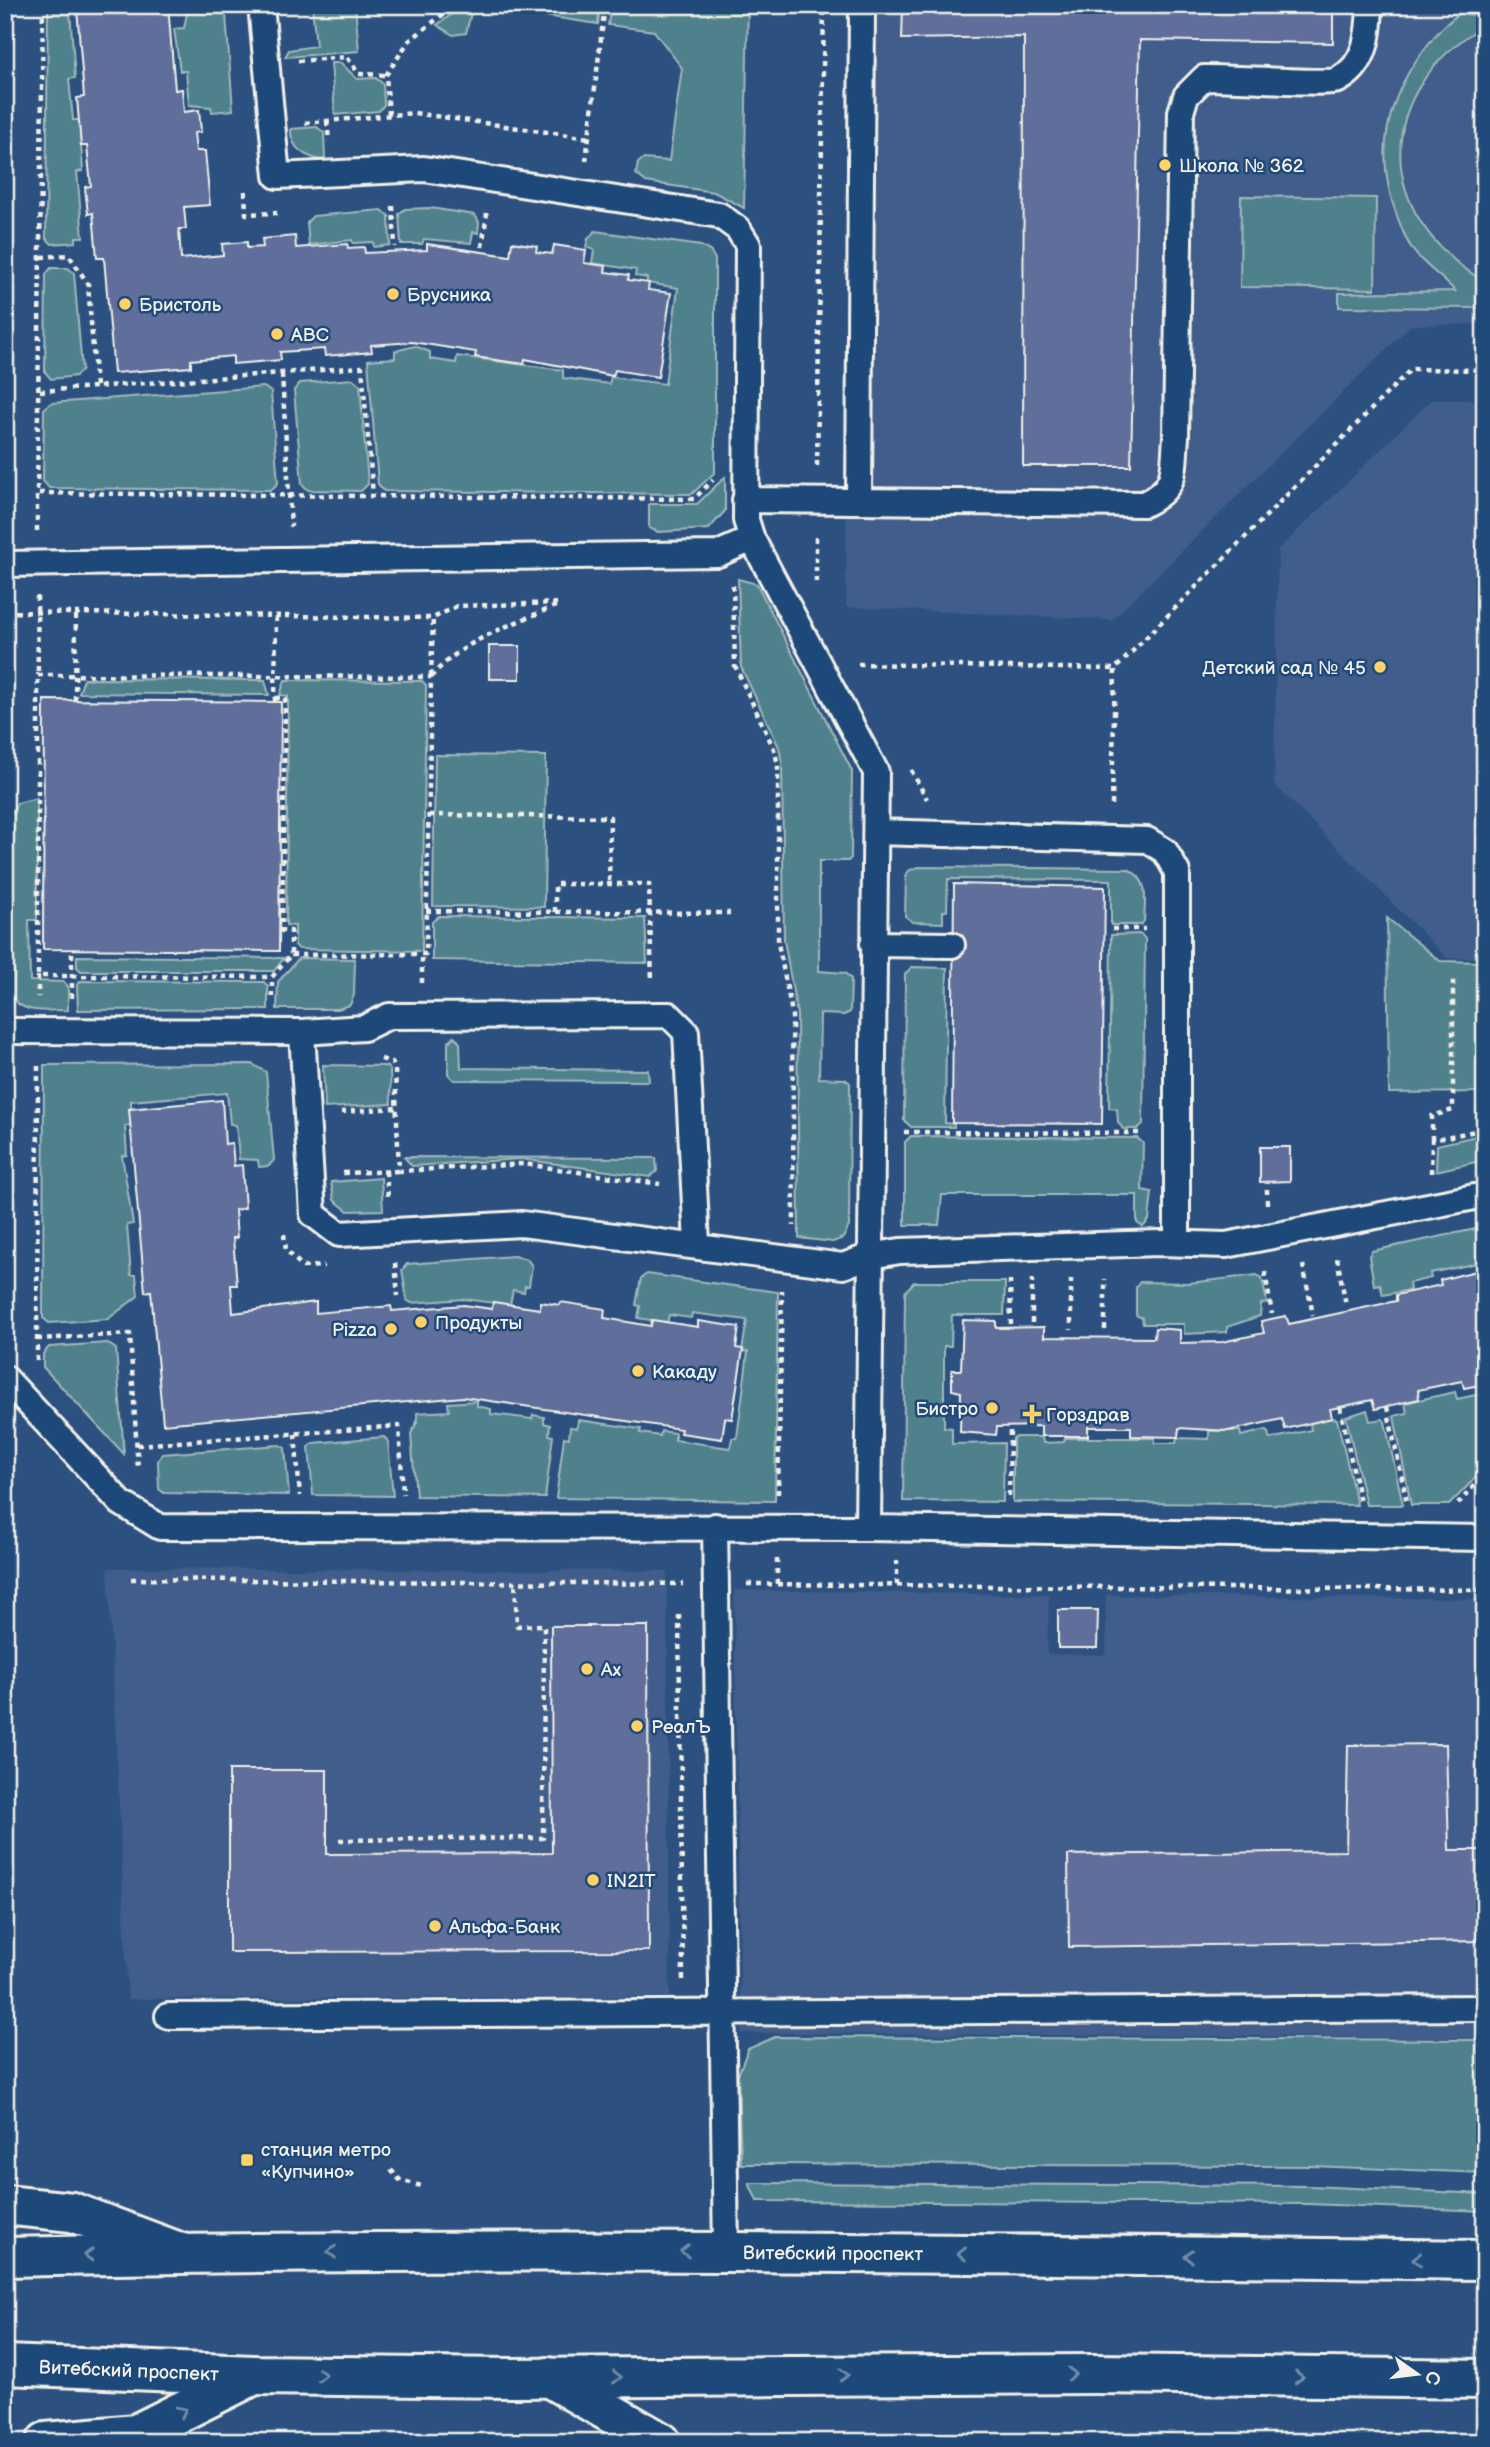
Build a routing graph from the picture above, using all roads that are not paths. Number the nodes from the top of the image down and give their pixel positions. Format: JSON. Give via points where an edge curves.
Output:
{"nodes":[{"id":1,"x":261,"y":5,"type":"edge"},
{"id":2,"x":862,"y":5,"type":"edge"},
{"id":3,"x":1370,"y":5,"type":"edge"},
{"id":4,"x":745,"y":500,"type":"junction"},
{"id":5,"x":859,"y":500,"type":"junction"},
{"id":6,"x":752,"y":540,"type":"junction"},
{"id":7,"x":5,"y":564,"type":"edge"},
{"id":8,"x":877,"y":832,"type":"junction"},
{"id":9,"x":873,"y":944,"type":"junction"},
{"id":10,"x":952,"y":945,"type":"dead end"},
{"id":11,"x":5,"y":1031,"type":"edge"},
{"id":12,"x":302,"y":1032,"type":"junction"},
{"id":13,"x":1485,"y":1195,"type":"edge"},
{"id":14,"x":1177,"y":1243,"type":"junction"},
{"id":15,"x":697,"y":1244,"type":"junction"},
{"id":16,"x":870,"y":1256,"type":"junction"},
{"id":17,"x":5,"y":1378,"type":"edge"},
{"id":18,"x":715,"y":1526,"type":"junction"},
{"id":19,"x":868,"y":1528,"type":"junction"},
{"id":20,"x":1485,"y":1538,"type":"edge"},
{"id":21,"x":1485,"y":2008,"type":"edge"},
{"id":22,"x":720,"y":2011,"type":"junction"},
{"id":23,"x":168,"y":2016,"type":"dead end"},
{"id":24,"x":5,"y":2205,"type":"edge"},
{"id":25,"x":726,"y":2251,"type":"junction"},
{"id":26,"x":182,"y":2253,"type":"junction"},
{"id":27,"x":5,"y":2257,"type":"edge"},
{"id":28,"x":1485,"y":2260,"type":"edge"},
{"id":29,"x":5,"y":2365,"type":"edge"},
{"id":30,"x":254,"y":2375,"type":"junction"},
{"id":31,"x":548,"y":2377,"type":"junction"},
{"id":32,"x":1485,"y":2379,"type":"edge"},
{"id":33,"x":46,"y":2442,"type":"edge"},
{"id":34,"x":662,"y":2442,"type":"edge"}],
"edges":[{"from":1,"to":4,"type":"lane","via":[[277,176],[424,169],[719,215],[738,229],[748,245]]},
{"from":2,"to":5,"type":"lane"},
{"from":3,"to":5,"type":"lane","via":[[1369,37],[1357,66],[1336,82],[1204,78],[1186,96],[1181,112],[1175,437],[1173,473],[1164,494],[1144,504]]},
{"from":4,"to":5,"type":"lane"},
{"from":4,"to":6,"type":"lane"},
{"from":6,"to":7,"type":"lane","via":[[718,554]]},
{"from":6,"to":8,"type":"lane","via":[[876,772]]},
{"from":8,"to":9,"type":"lane"},
{"from":8,"to":14,"type":"lane","via":[[1147,839],[1165,851],[1177,872]]},
{"from":9,"to":10,"type":"lane"},
{"from":9,"to":16,"type":"lane"},
{"from":11,"to":12,"type":"lane"},
{"from":12,"to":15,"type":"lane","via":[[313,1214],[340,1234],[522,1224]]},
{"from":12,"to":15,"type":"lane","via":[[364,1028],[389,1016],[669,1015],[686,1032]]},
{"from":13,"to":14,"type":"lane","via":[[1226,1245]]},
{"from":14,"to":16,"type":"lane","via":[[900,1251]]},
{"from":15,"to":16,"type":"lane","via":[[843,1266]]},
{"from":16,"to":19,"type":"lane"},
{"from":17,"to":18,"type":"lane","via":[[121,1503],[160,1527]]},
{"from":18,"to":19,"type":"lane"},
{"from":18,"to":22,"type":"lane"},
{"from":19,"to":20,"type":"lane"},
{"from":21,"to":22,"type":"lane"},
{"from":22,"to":23,"type":"lane"},
{"from":22,"to":25,"type":"lane"},
{"from":24,"to":26,"type":"main road","name":"Витебский проспект","via":[[72,2212]]},
{"from":25,"to":26,"type":"main road","name":"Витебский проспект","one_way":true},
{"from":28,"to":25,"type":"main road","name":"Витебский проспект","one_way":true},
{"from":26,"to":27,"type":"main road","name":"Витебский проспект","one_way":true},
{"from":29,"to":30,"type":"main road","name":"Витебский проспект"},
{"from":30,"to":31,"type":"main road","name":"Витебский проспект","one_way":true},
{"from":33,"to":30,"type":"main road","name":"Витебский проспект","one_way":true,"via":[[136,2434]]},
{"from":31,"to":32,"type":"main road","name":"Витебский проспект","one_way":true,"via":[[1096,2374]]},
{"from":31,"to":34,"type":"main road"}]}
